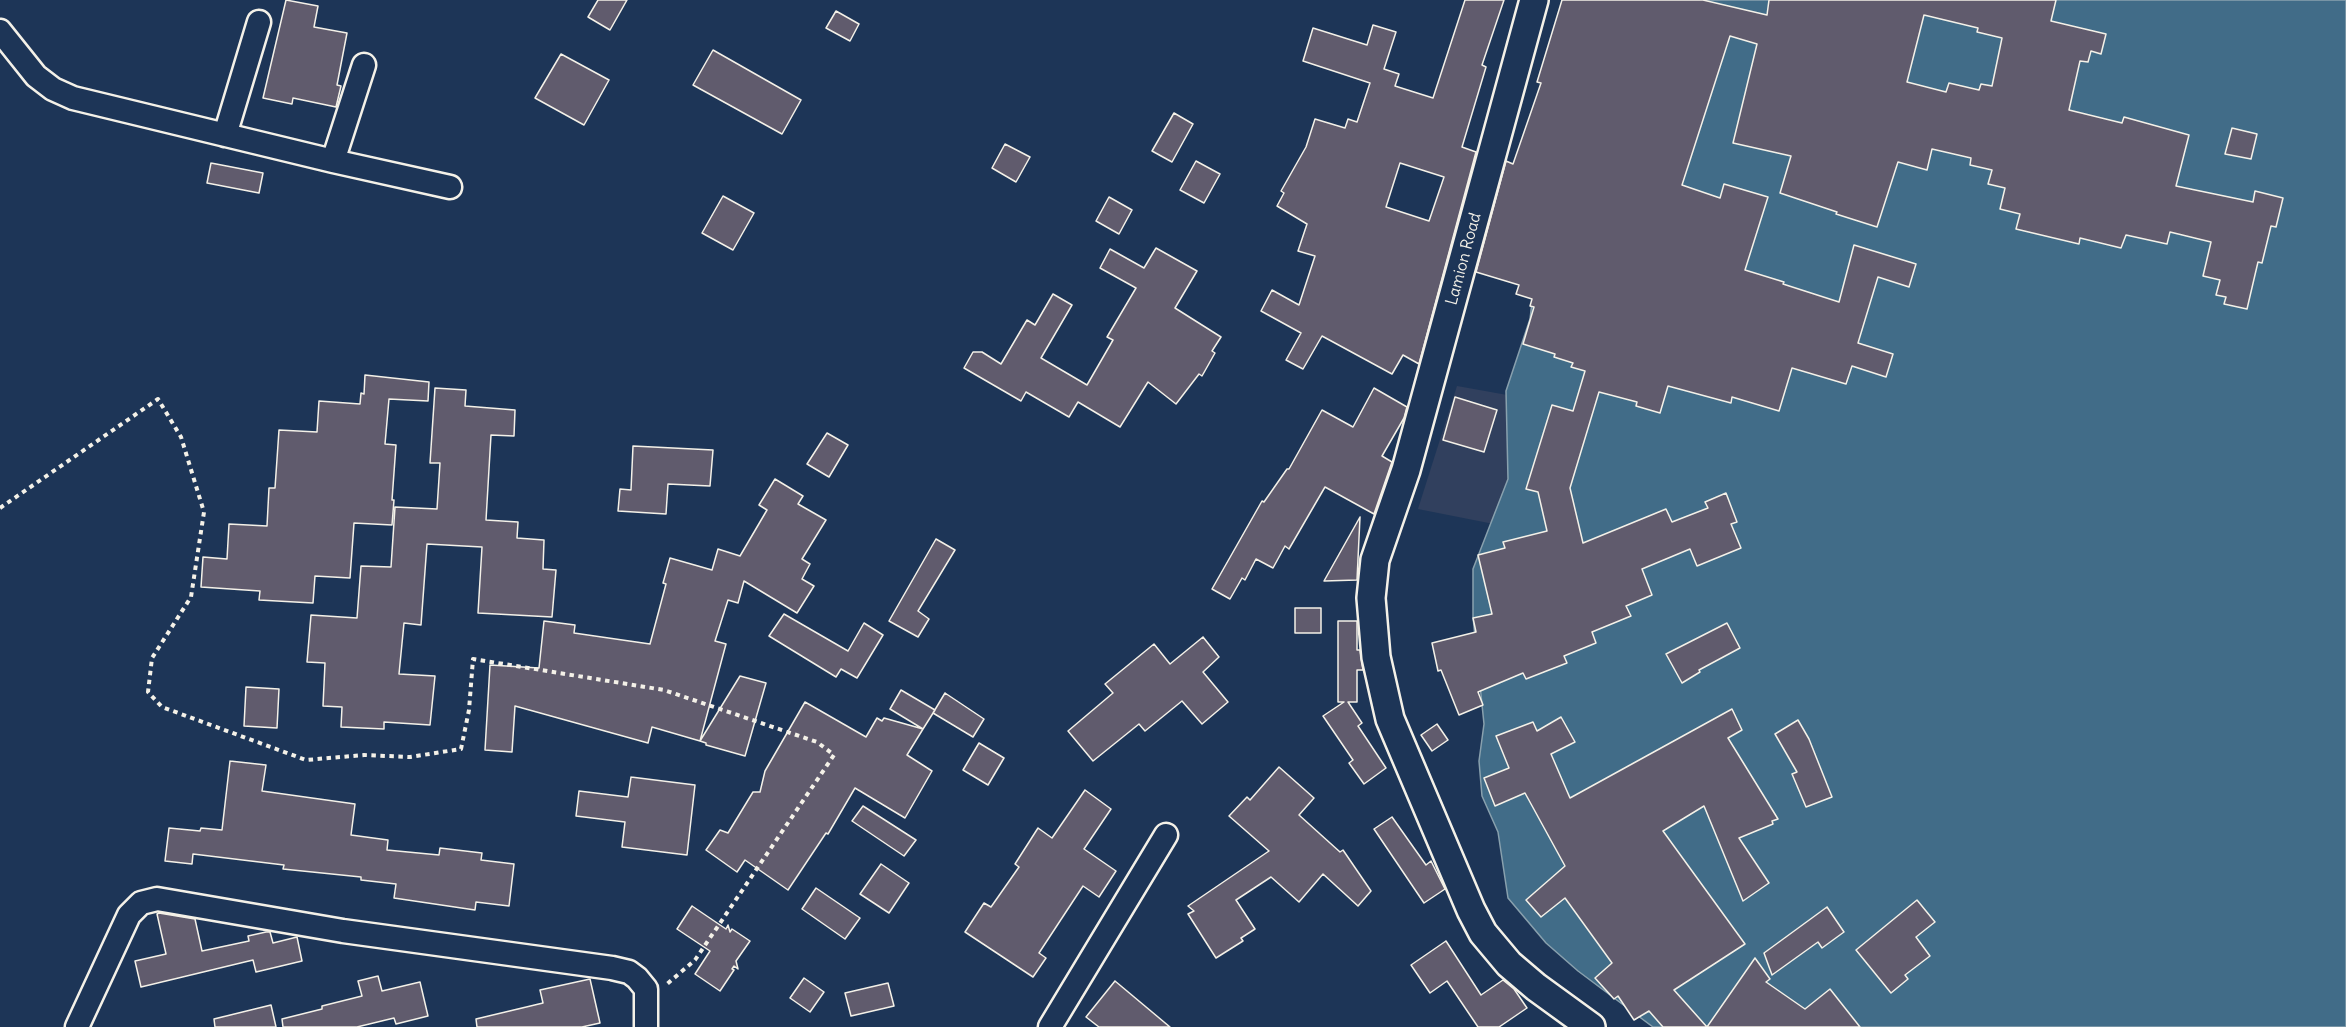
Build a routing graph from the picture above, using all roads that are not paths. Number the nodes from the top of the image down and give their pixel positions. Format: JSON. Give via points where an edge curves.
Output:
{"nodes":[{"id":1,"x":1534,"y":0,"type":"edge"},
{"id":2,"x":259,"y":22,"type":"dead end"},
{"id":3,"x":0,"y":31,"type":"edge"},
{"id":4,"x":364,"y":65,"type":"dead end"},
{"id":5,"x":225,"y":135,"type":"junction"},
{"id":6,"x":333,"y":161,"type":"junction"},
{"id":7,"x":450,"y":187,"type":"dead end"},
{"id":8,"x":1166,"y":835,"type":"dead end"},
{"id":9,"x":77,"y":1027,"type":"edge"},
{"id":10,"x":646,"y":1027,"type":"edge"},
{"id":11,"x":1050,"y":1027,"type":"edge"},
{"id":12,"x":1591,"y":1027,"type":"edge"}],
"edges":[{"from":1,"to":12,"type":"street","name":"Lamion Road","via":[[1406,470],[1375,560],[1371,598],[1376,657],[1390,719],[1483,933],[1527,980]]},
{"from":2,"to":5,"type":"street"},
{"from":3,"to":5,"type":"street","via":[[36,76],[53,89],[73,98]]},
{"from":4,"to":6,"type":"street"},
{"from":5,"to":6,"type":"street"},
{"from":6,"to":7,"type":"street"},
{"from":8,"to":11,"type":"street"},
{"from":9,"to":10,"type":"street","via":[[129,915],[141,903],[157,898],[343,931],[629,972],[646,989]]}]}
